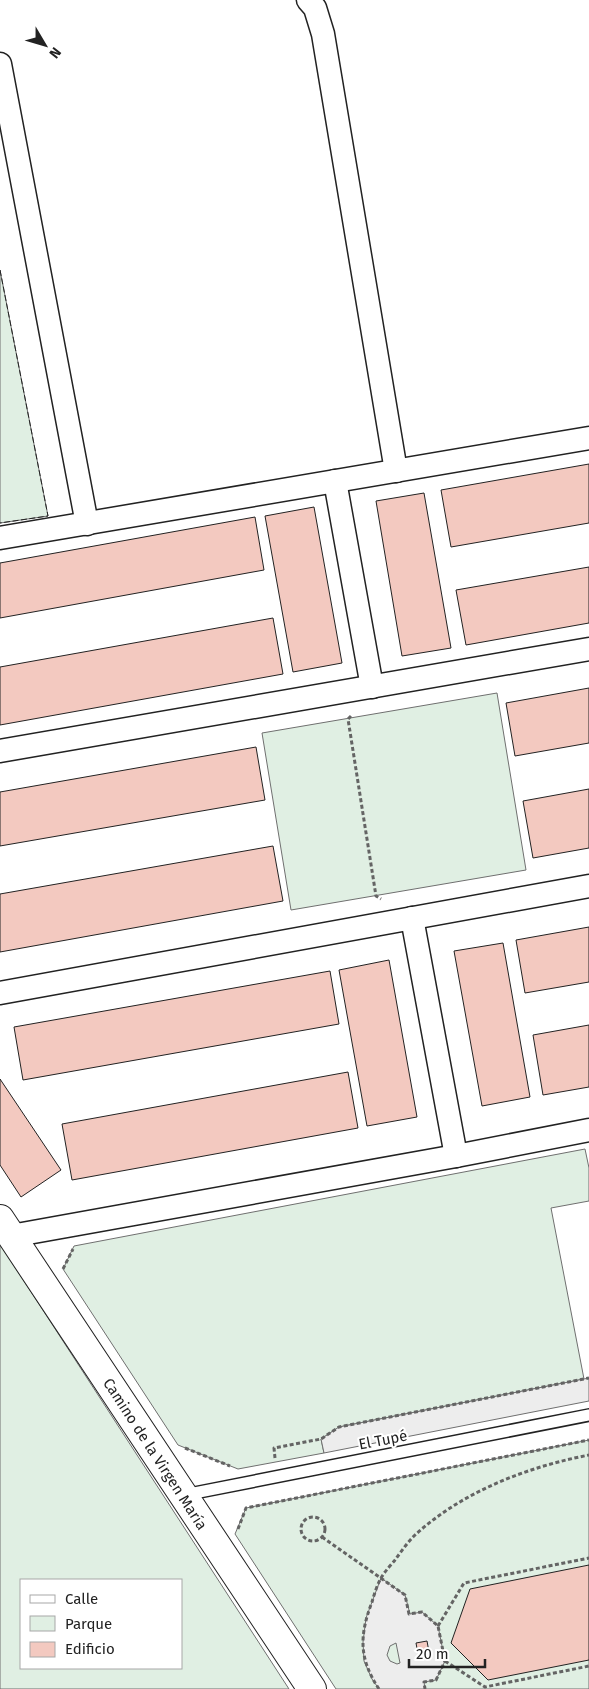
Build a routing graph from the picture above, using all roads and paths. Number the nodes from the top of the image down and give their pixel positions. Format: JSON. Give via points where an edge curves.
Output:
{"nodes":[{"id":1,"x":308,"y":0,"type":"edge"},
{"id":2,"x":0,"y":64,"type":"edge"},
{"id":3,"x":589,"y":438,"type":"edge"},
{"id":4,"x":396,"y":471,"type":"junction"},
{"id":5,"x":335,"y":481,"type":"junction"},
{"id":6,"x":86,"y":524,"type":"junction"},
{"id":7,"x":0,"y":538,"type":"edge"},
{"id":8,"x":589,"y":649,"type":"edge"},
{"id":9,"x":372,"y":687,"type":"junction"},
{"id":10,"x":0,"y":750,"type":"edge"},
{"id":11,"x":589,"y":886,"type":"edge"},
{"id":12,"x":412,"y":918,"type":"junction"},
{"id":13,"x":0,"y":993,"type":"edge"},
{"id":14,"x":589,"y":1130,"type":"edge"},
{"id":15,"x":456,"y":1156,"type":"junction"},
{"id":16,"x":6,"y":1227,"type":"edge"},
{"id":17,"x":74,"y":1246,"type":"dead end"},
{"id":18,"x":63,"y":1269,"type":"dead end"},
{"id":19,"x":589,"y":1378,"type":"edge"},
{"id":20,"x":589,"y":1415,"type":"edge"},
{"id":21,"x":589,"y":1440,"type":"edge"},
{"id":22,"x":178,"y":1445,"type":"dead end"},
{"id":23,"x":589,"y":1455,"type":"edge"},
{"id":24,"x":276,"y":1462,"type":"dead end"},
{"id":25,"x":241,"y":1484,"type":"junction"},
{"id":26,"x":182,"y":1495,"type":"junction"},
{"id":27,"x":236,"y":1534,"type":"dead end"},
{"id":28,"x":322,"y":1537,"type":"junction"},
{"id":29,"x":589,"y":1558,"type":"edge"},
{"id":30,"x":381,"y":1578,"type":"junction"},
{"id":31,"x":438,"y":1626,"type":"junction"},
{"id":32,"x":445,"y":1661,"type":"junction"},
{"id":33,"x":589,"y":1666,"type":"edge"},
{"id":34,"x":312,"y":1689,"type":"edge"},
{"id":35,"x":379,"y":1689,"type":"edge"},
{"id":36,"x":425,"y":1689,"type":"edge"}],
"edges":[{"from":1,"to":4,"type":"street","via":[[315,8],[323,34]]},
{"from":2,"to":6,"type":"street"},
{"from":3,"to":4,"type":"street"},
{"from":4,"to":5,"type":"street"},
{"from":5,"to":6,"type":"street"},
{"from":5,"to":9,"type":"street"},
{"from":6,"to":7,"type":"street"},
{"from":8,"to":9,"type":"street"},
{"from":9,"to":10,"type":"street"},
{"from":9,"to":12,"type":"path","via":[[348,718],[376,896]]},
{"from":11,"to":12,"type":"street"},
{"from":12,"to":13,"type":"street"},
{"from":12,"to":15,"type":"street"},
{"from":14,"to":15,"type":"street"},
{"from":15,"to":16,"type":"street"},
{"from":16,"to":26,"type":"street","name":"Camino de la Virgen María"},
{"from":17,"to":18,"type":"path"},
{"from":19,"to":24,"type":"path","via":[[339,1427],[321,1439],[274,1448]]},
{"from":20,"to":25,"type":"lane","name":"El Tupé"},
{"from":21,"to":27,"type":"path","via":[[246,1508]]},
{"from":22,"to":25,"type":"path","via":[[238,1470]]},
{"from":23,"to":30,"type":"path","via":[[502,1480],[446,1510],[413,1537]]},
{"from":25,"to":26,"type":"lane","name":"El Tupé"},
{"from":26,"to":34,"type":"street","name":"Camino de la Virgen María"},
{"from":28,"to":28,"type":"path","via":[[323,1523],[317,1518],[306,1520],[301,1530],[304,1537],[315,1541]]},
{"from":28,"to":30,"type":"path"},
{"from":29,"to":31,"type":"path","via":[[464,1583]]},
{"from":30,"to":31,"type":"path","via":[[405,1595],[410,1614],[422,1612]]},
{"from":30,"to":35,"type":"path","via":[[366,1618],[363,1642],[364,1661]]},
{"from":31,"to":32,"type":"path"},
{"from":32,"to":33,"type":"path","via":[[485,1687]]},
{"from":32,"to":36,"type":"path","via":[[436,1680],[424,1682]]}]}
